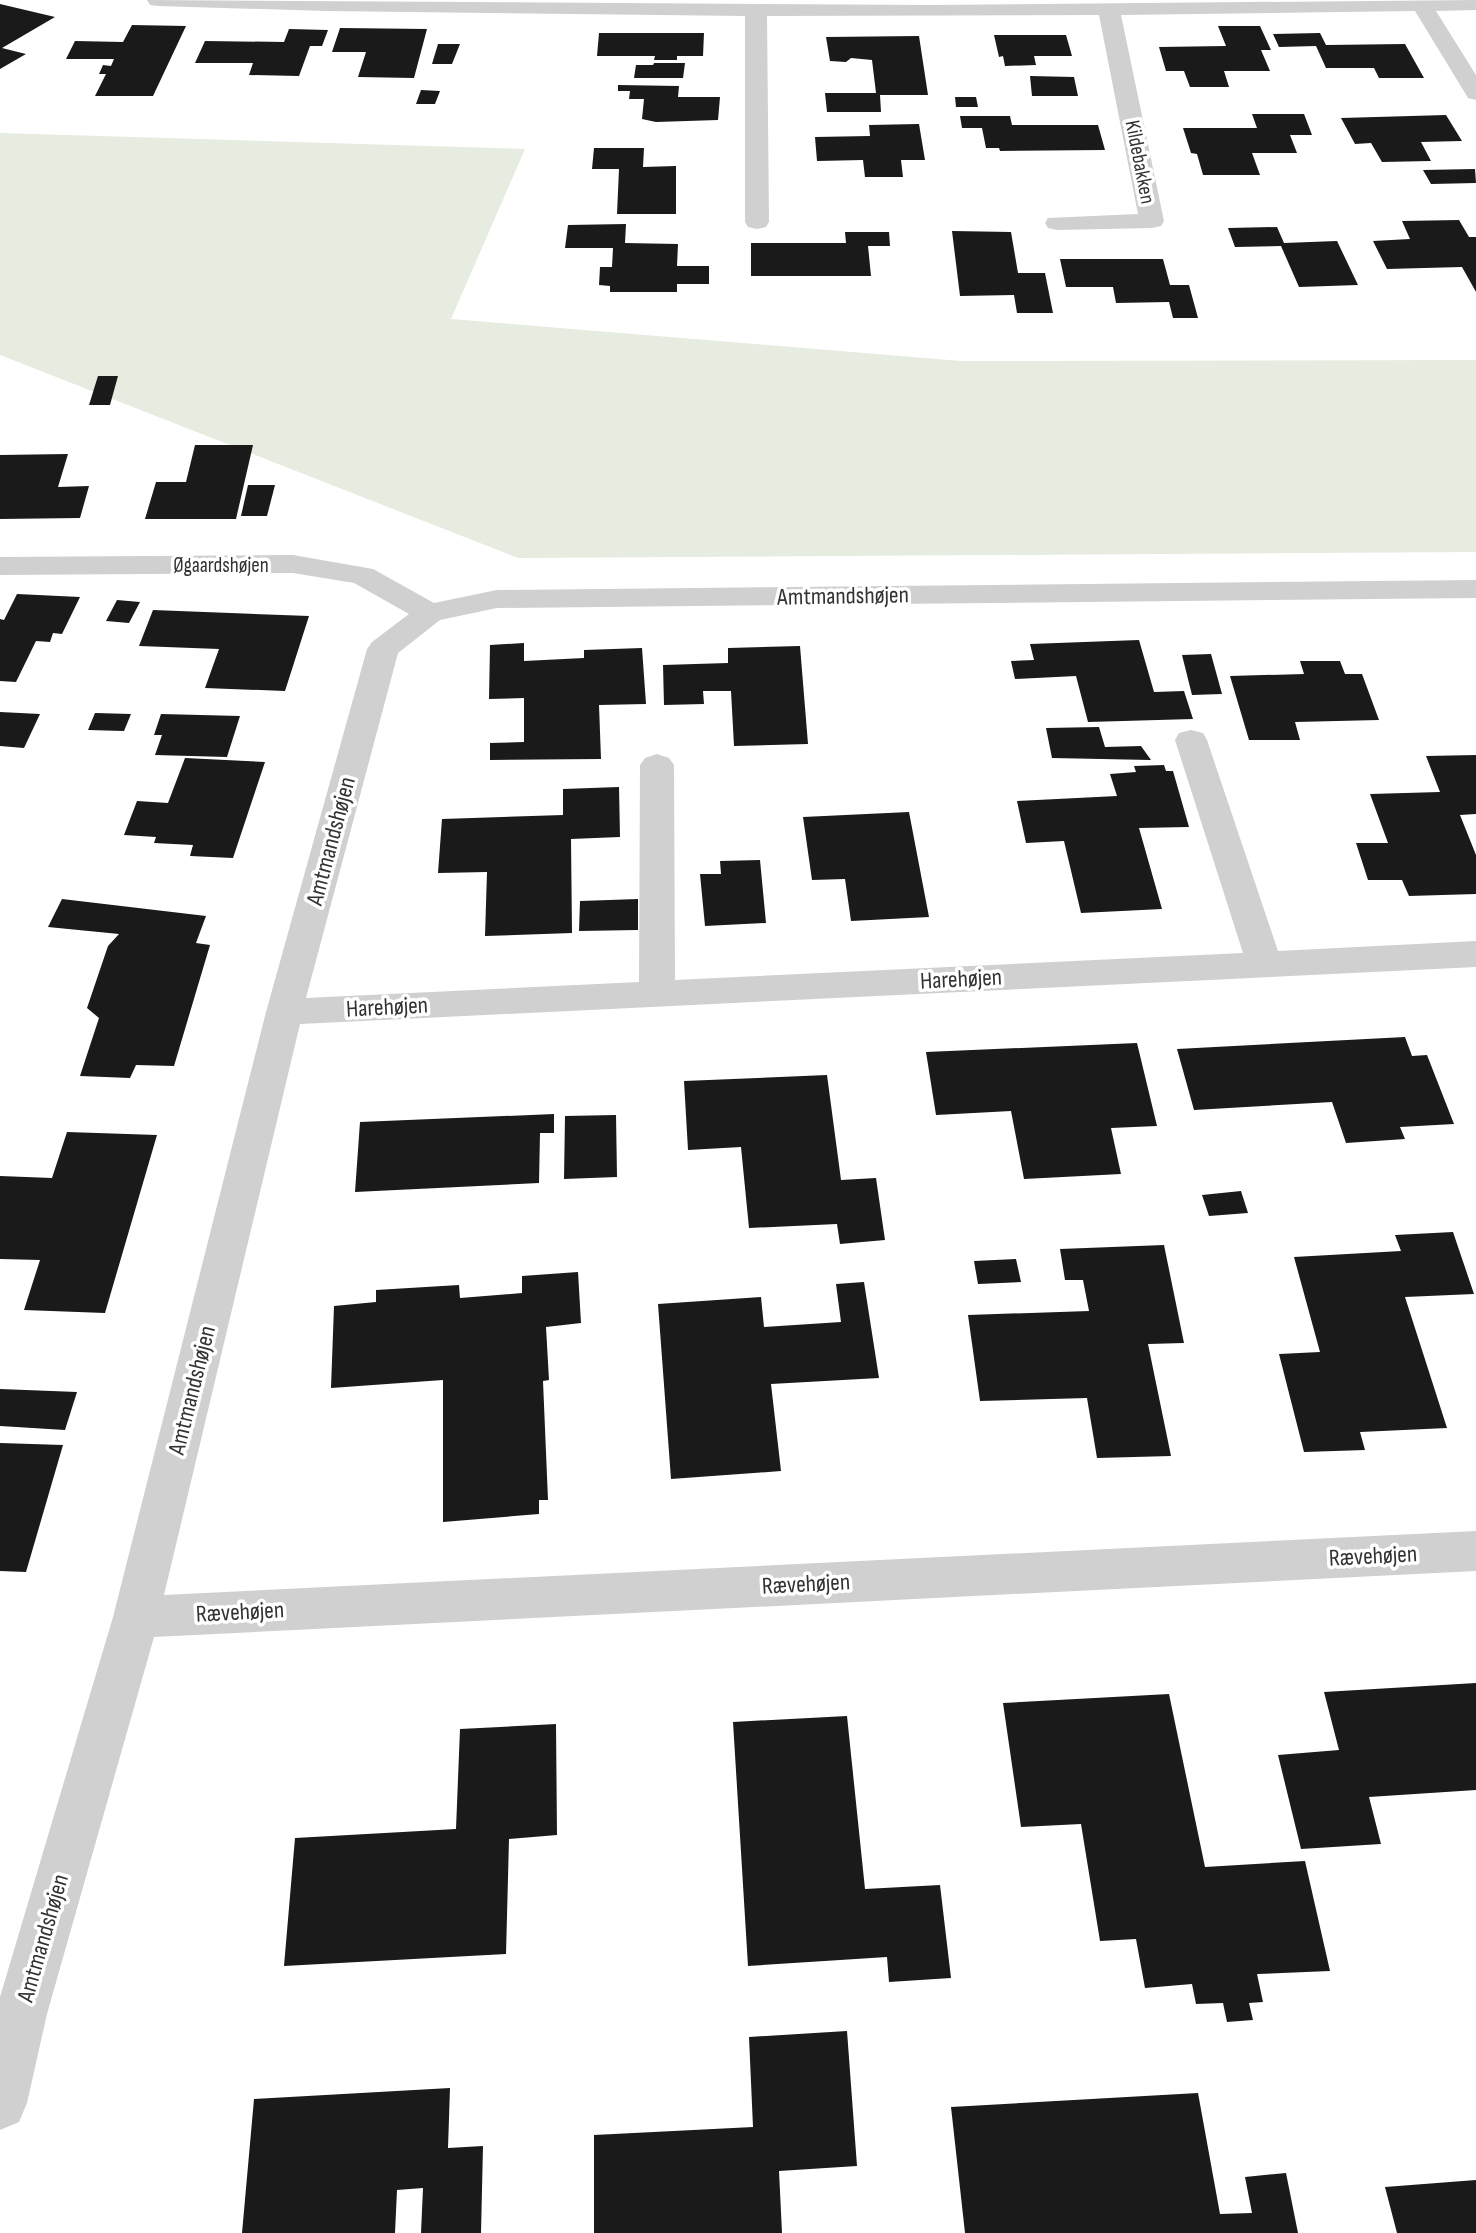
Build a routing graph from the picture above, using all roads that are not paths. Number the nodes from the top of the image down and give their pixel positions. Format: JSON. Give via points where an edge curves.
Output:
{"nodes":[{"id":1,"x":158,"y":0,"type":"edge"},
{"id":2,"x":328,"y":3,"type":"edge"},
{"id":3,"x":1470,"y":3,"type":"edge"},
{"id":4,"x":930,"y":5,"type":"edge"},
{"id":5,"x":1422,"y":5,"type":"junction"},
{"id":6,"x":756,"y":9,"type":"junction"},
{"id":7,"x":1110,"y":9,"type":"junction"},
{"id":8,"x":1476,"y":93,"type":"edge"},
{"id":9,"x":757,"y":222,"type":"dead end"},
{"id":10,"x":1057,"y":223,"type":"dead end"},
{"id":11,"x":0,"y":566,"type":"edge"},
{"id":12,"x":1476,"y":589,"type":"edge"},
{"id":13,"x":430,"y":613,"type":"junction"},
{"id":14,"x":1191,"y":740,"type":"dead end"},
{"id":15,"x":657,"y":765,"type":"dead end"},
{"id":16,"x":1476,"y":954,"type":"edge"},
{"id":17,"x":1265,"y":965,"type":"junction"},
{"id":18,"x":657,"y":994,"type":"junction"},
{"id":19,"x":284,"y":1012,"type":"junction"},
{"id":20,"x":1476,"y":1551,"type":"edge"},
{"id":21,"x":136,"y":1617,"type":"junction"},
{"id":22,"x":11,"y":2013,"type":"edge"},
{"id":23,"x":0,"y":2103,"type":"edge"}],
"edges":[{"from":1,"to":2,"type":"street"},
{"from":2,"to":6,"type":"street"},
{"from":3,"to":5,"type":"street"},
{"from":4,"to":6,"type":"street"},
{"from":4,"to":7,"type":"street"},
{"from":5,"to":7,"type":"street"},
{"from":5,"to":8,"type":"street"},
{"from":6,"to":9,"type":"street"},
{"from":7,"to":10,"type":"street","name":"Kildebakken","via":[[1152,221]]},
{"from":11,"to":13,"type":"street","name":"Øgaardshøjen","via":[[293,564],[362,575]]},
{"from":12,"to":13,"type":"street","name":"Amtmandshøjen","via":[[497,599]]},
{"from":13,"to":19,"type":"street","name":"Amtmandshøjen","via":[[383,649]]},
{"from":14,"to":17,"type":"street"},
{"from":15,"to":18,"type":"street"},
{"from":16,"to":17,"type":"street","name":"Harehøjen"},
{"from":17,"to":18,"type":"street","name":"Harehøjen"},
{"from":18,"to":19,"type":"street","name":"Harehøjen"},
{"from":19,"to":21,"type":"street","name":"Amtmandshøjen"},
{"from":20,"to":21,"type":"street","name":"Rævehøjen"},
{"from":21,"to":22,"type":"street","name":"Amtmandshøjen"},
{"from":22,"to":23,"type":"street","name":"Amtmandshøjen"}]}
